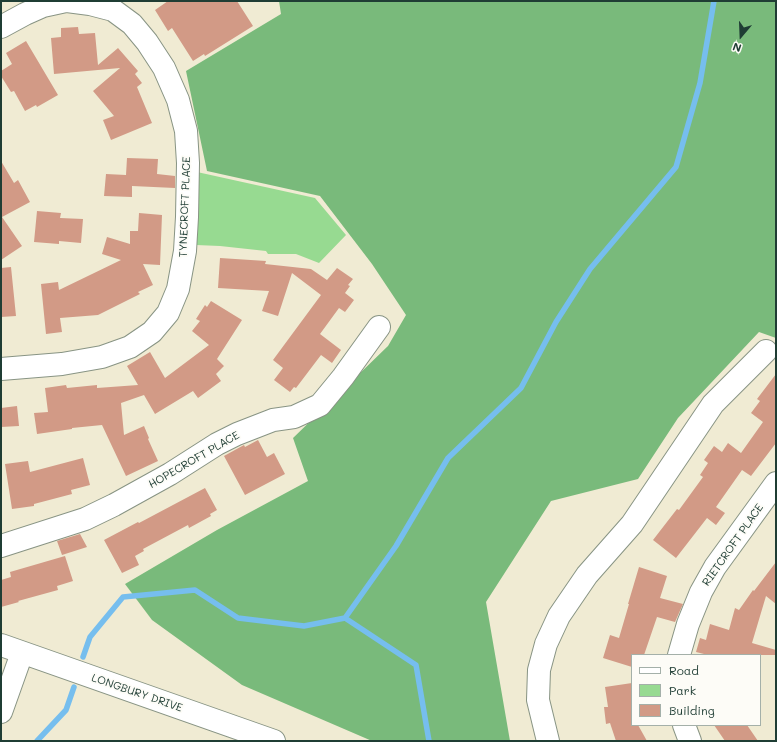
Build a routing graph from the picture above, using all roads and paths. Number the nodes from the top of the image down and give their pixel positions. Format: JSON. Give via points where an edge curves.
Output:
{"nodes":[{"id":1,"x":66,"y":1,"type":"edge"},
{"id":2,"x":1,"y":28,"type":"edge"},
{"id":3,"x":380,"y":327,"type":"dead end"},
{"id":4,"x":766,"y":351,"type":"dead end"},
{"id":5,"x":1,"y":369,"type":"edge"},
{"id":6,"x":776,"y":483,"type":"edge"},
{"id":7,"x":1,"y":546,"type":"edge"},
{"id":8,"x":1,"y":645,"type":"edge"},
{"id":9,"x":22,"y":653,"type":"junction"},
{"id":10,"x":679,"y":654,"type":"edge"},
{"id":11,"x":1,"y":712,"type":"edge"},
{"id":12,"x":684,"y":726,"type":"edge"},
{"id":13,"x":274,"y":741,"type":"edge"},
{"id":14,"x":548,"y":741,"type":"edge"},
{"id":15,"x":690,"y":741,"type":"edge"}],
"edges":[{"from":1,"to":2,"type":"street","name":"TYNECROFT PLACE","via":[[43,6]]},
{"from":1,"to":5,"type":"street","name":"TYNECROFT PLACE","via":[[113,10],[132,24],[164,68],[178,100],[186,131],[188,163],[185,251],[178,289],[168,313],[152,332],[130,347],[102,357],[68,363]]},
{"from":3,"to":7,"type":"street","name":"HOPECROFT PLACE","via":[[320,405],[236,434],[114,506],[85,519]]},
{"from":4,"to":14,"type":"street","via":[[713,404],[632,524],[588,575],[559,616],[546,644],[540,670],[538,700]]},
{"from":6,"to":10,"type":"street","name":"RIETCROFT PLACE","via":[[704,586],[688,624]]},
{"from":8,"to":9,"type":"street","name":"LONGBURY DRIVE"},
{"from":9,"to":11,"type":"street"},
{"from":9,"to":13,"type":"street","name":"LONGBURY DRIVE"},
{"from":12,"to":15,"type":"street"}]}
